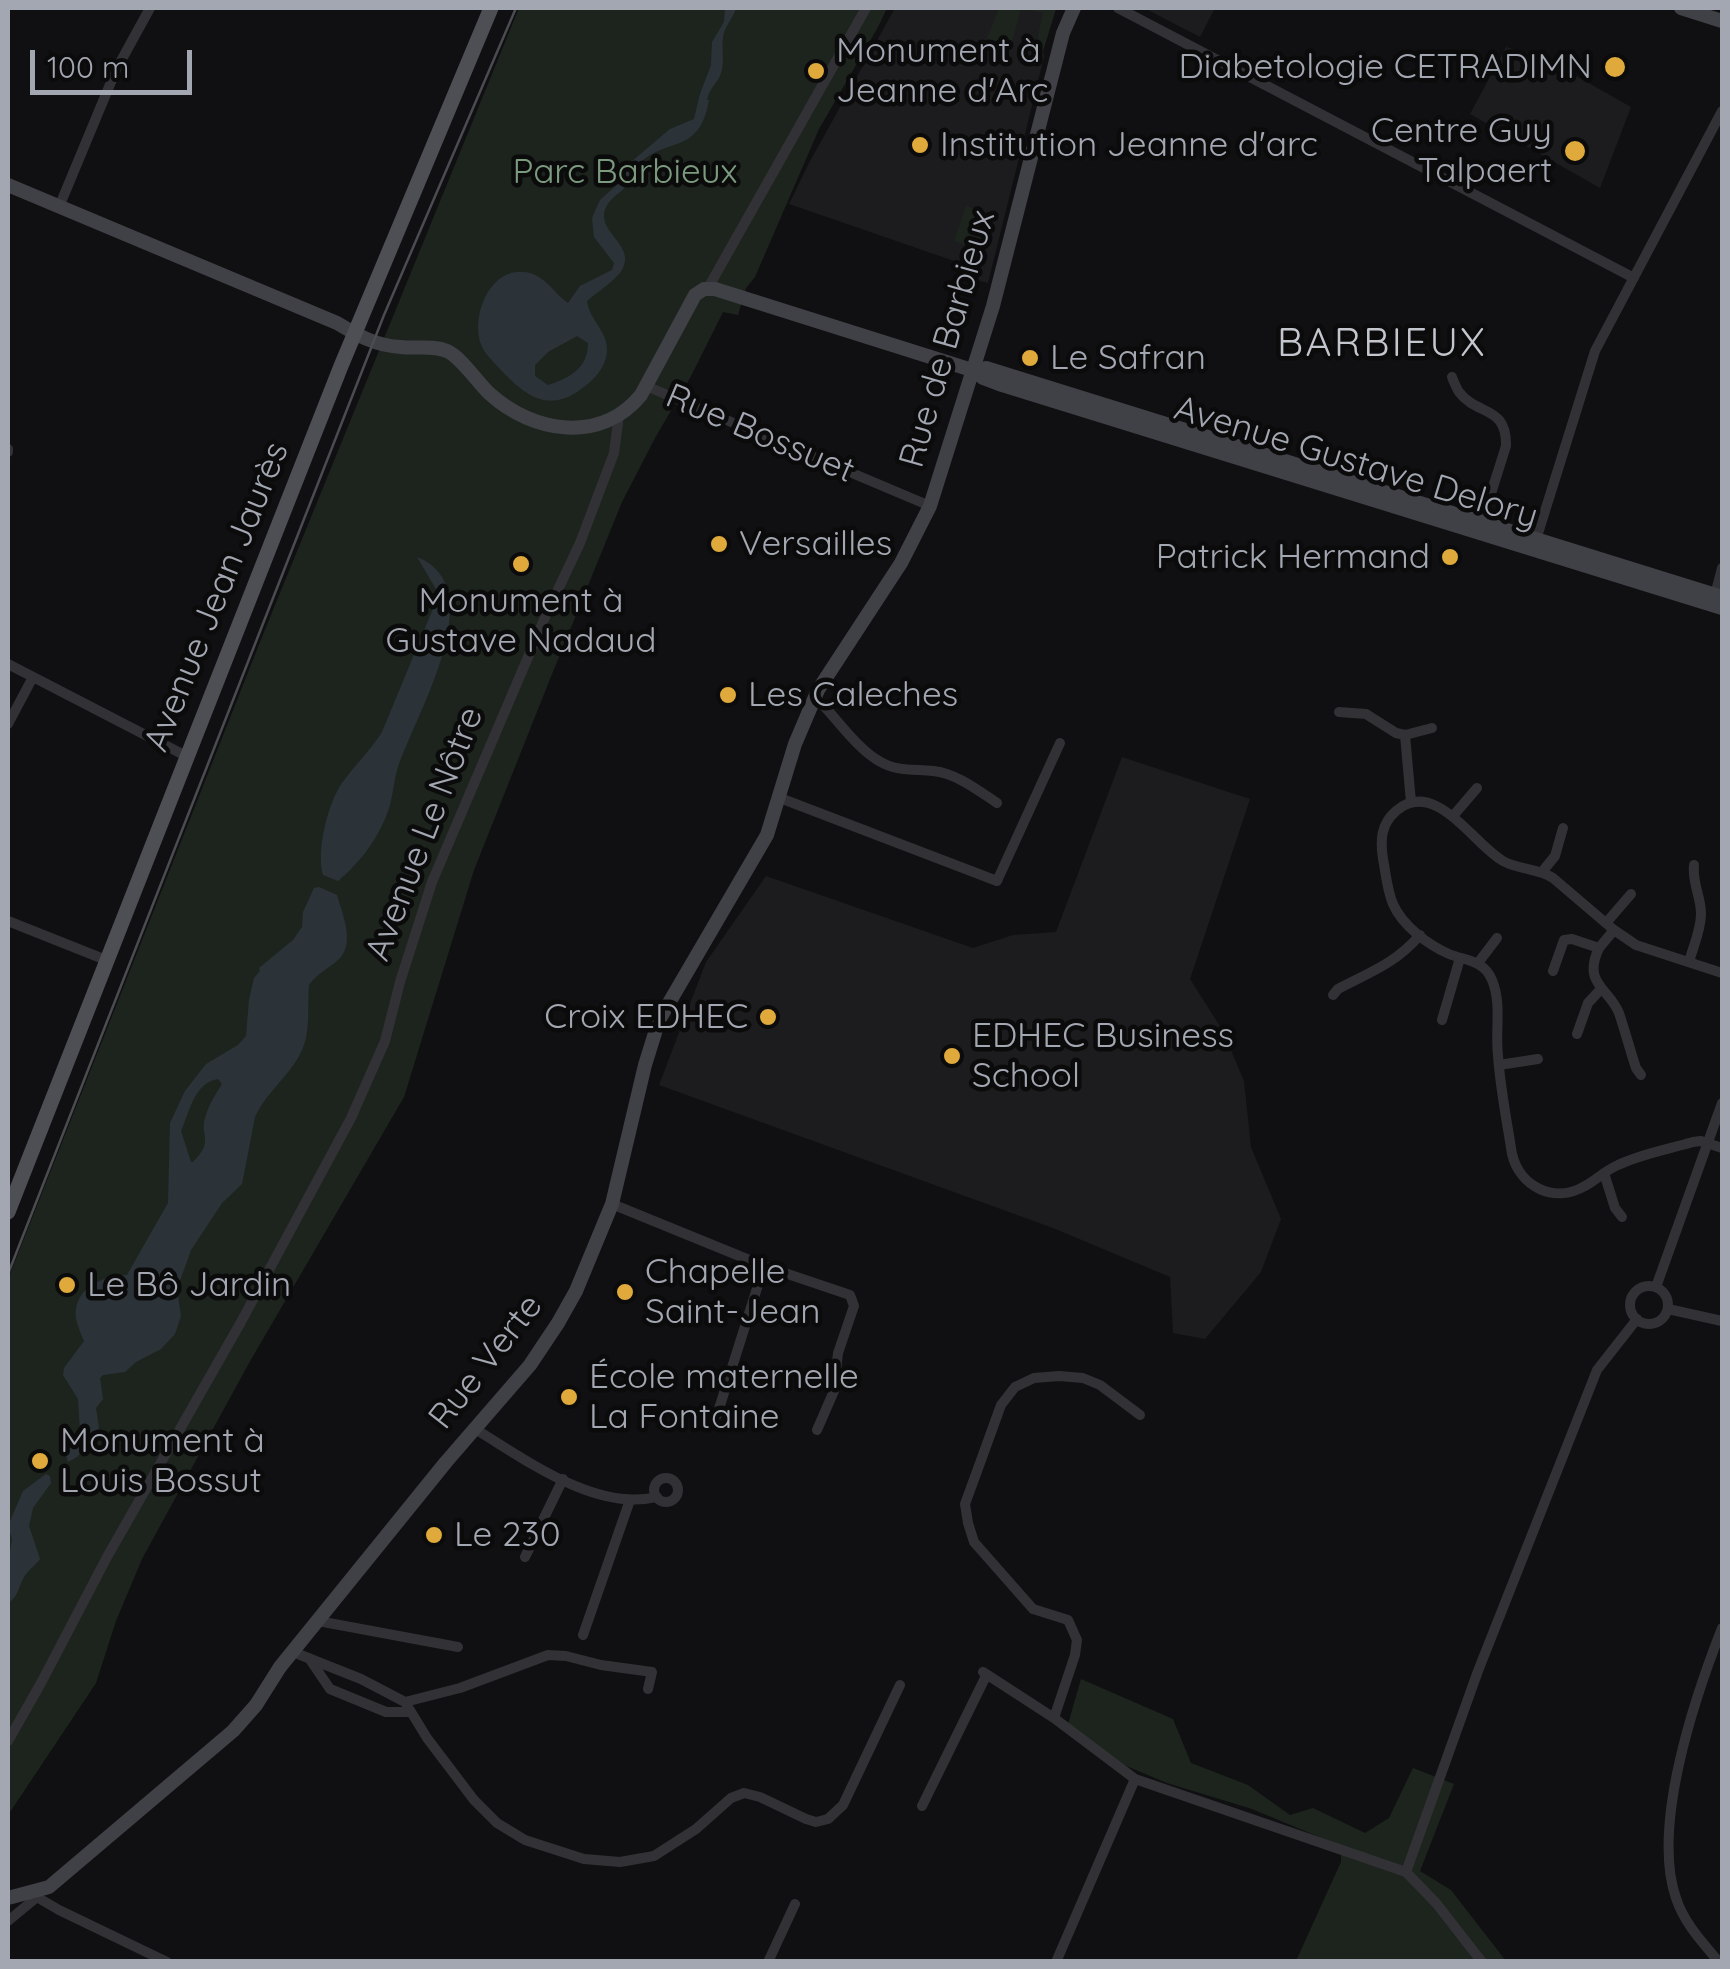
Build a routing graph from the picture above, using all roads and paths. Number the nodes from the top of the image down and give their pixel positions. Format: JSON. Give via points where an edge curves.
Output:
{"nodes":[{"id":1,"x":150,"y":8,"type":"edge"},
{"id":2,"x":489,"y":8,"type":"edge"},
{"id":3,"x":866,"y":8,"type":"edge"},
{"id":4,"x":1074,"y":8,"type":"edge"},
{"id":5,"x":1118,"y":8,"type":"edge"},
{"id":6,"x":1681,"y":8,"type":"edge"},
{"id":7,"x":1705,"y":8,"type":"edge"},
{"id":8,"x":1722,"y":18,"type":"edge"},
{"id":9,"x":1722,"y":112,"type":"edge"},
{"id":10,"x":8,"y":186,"type":"edge"},
{"id":11,"x":58,"y":206,"type":"junction"},
{"id":12,"x":1634,"y":278,"type":"junction"},
{"id":13,"x":708,"y":288,"type":"junction"},
{"id":14,"x":354,"y":334,"type":"junction"},
{"id":15,"x":975,"y":371,"type":"junction"},
{"id":16,"x":1452,"y":377,"type":"dead end"},
{"id":17,"x":646,"y":386,"type":"junction"},
{"id":18,"x":620,"y":415,"type":"junction"},
{"id":19,"x":930,"y":506,"type":"junction"},
{"id":20,"x":1482,"y":522,"type":"junction"},
{"id":21,"x":1534,"y":544,"type":"junction"},
{"id":22,"x":1722,"y":568,"type":"edge"},
{"id":23,"x":1720,"y":600,"type":"edge"},
{"id":24,"x":8,"y":664,"type":"edge"},
{"id":25,"x":832,"y":666,"type":"joint"},
{"id":26,"x":32,"y":677,"type":"junction"},
{"id":27,"x":814,"y":698,"type":"junction"},
{"id":28,"x":1339,"y":712,"type":"dead end"},
{"id":29,"x":8,"y":724,"type":"edge"},
{"id":30,"x":1432,"y":728,"type":"dead end"},
{"id":31,"x":1405,"y":735,"type":"junction"},
{"id":32,"x":1060,"y":743,"type":"dead end"},
{"id":33,"x":186,"y":756,"type":"junction"},
{"id":34,"x":1477,"y":788,"type":"dead end"},
{"id":35,"x":780,"y":798,"type":"junction"},
{"id":36,"x":998,"y":802,"type":"dead end"},
{"id":37,"x":1411,"y":802,"type":"junction"},
{"id":38,"x":1453,"y":816,"type":"junction"},
{"id":39,"x":1563,"y":828,"type":"dead end"},
{"id":40,"x":1694,"y":865,"type":"dead end"},
{"id":41,"x":1542,"y":872,"type":"junction"},
{"id":42,"x":1631,"y":894,"type":"dead end"},
{"id":43,"x":8,"y":921,"type":"edge"},
{"id":44,"x":1610,"y":927,"type":"junction"},
{"id":45,"x":1420,"y":935,"type":"junction"},
{"id":46,"x":1497,"y":938,"type":"dead end"},
{"id":47,"x":1599,"y":948,"type":"junction"},
{"id":48,"x":1460,"y":958,"type":"junction"},
{"id":49,"x":106,"y":960,"type":"junction"},
{"id":50,"x":1689,"y":962,"type":"junction"},
{"id":51,"x":1478,"y":963,"type":"junction"},
{"id":52,"x":1554,"y":970,"type":"dead end"},
{"id":53,"x":1722,"y":972,"type":"edge"},
{"id":54,"x":1600,"y":990,"type":"junction"},
{"id":55,"x":1333,"y":995,"type":"dead end"},
{"id":56,"x":1442,"y":1020,"type":"dead end"},
{"id":57,"x":1578,"y":1034,"type":"dead end"},
{"id":58,"x":1538,"y":1060,"type":"dead end"},
{"id":59,"x":1498,"y":1065,"type":"junction"},
{"id":60,"x":1641,"y":1075,"type":"dead end"},
{"id":61,"x":1722,"y":1103,"type":"edge"},
{"id":62,"x":1709,"y":1143,"type":"junction"},
{"id":63,"x":1722,"y":1148,"type":"edge"},
{"id":64,"x":1604,"y":1173,"type":"junction"},
{"id":65,"x":612,"y":1204,"type":"junction"},
{"id":66,"x":8,"y":1212,"type":"edge"},
{"id":67,"x":1622,"y":1217,"type":"dead end"},
{"id":68,"x":764,"y":1266,"type":"junction"},
{"id":69,"x":1656,"y":1287,"type":"junction"},
{"id":70,"x":1668,"y":1308,"type":"junction"},
{"id":71,"x":1637,"y":1319,"type":"junction"},
{"id":72,"x":1722,"y":1321,"type":"edge"},
{"id":73,"x":718,"y":1415,"type":"dead end"},
{"id":74,"x":1140,"y":1415,"type":"dead end"},
{"id":75,"x":475,"y":1430,"type":"junction"},
{"id":76,"x":817,"y":1430,"type":"dead end"},
{"id":77,"x":563,"y":1479,"type":"junction"},
{"id":78,"x":656,"y":1497,"type":"dead end"},
{"id":79,"x":630,"y":1500,"type":"junction"},
{"id":80,"x":525,"y":1556,"type":"dead end"},
{"id":81,"x":318,"y":1621,"type":"junction"},
{"id":82,"x":1722,"y":1628,"type":"edge"},
{"id":83,"x":582,"y":1635,"type":"dead end"},
{"id":84,"x":458,"y":1646,"type":"dead end"},
{"id":85,"x":293,"y":1652,"type":"junction"},
{"id":86,"x":308,"y":1658,"type":"junction"},
{"id":87,"x":900,"y":1685,"type":"dead end"},
{"id":88,"x":648,"y":1689,"type":"dead end"},
{"id":89,"x":408,"y":1707,"type":"junction"},
{"id":90,"x":1054,"y":1718,"type":"junction"},
{"id":91,"x":8,"y":1740,"type":"edge"},
{"id":92,"x":1135,"y":1779,"type":"junction"},
{"id":93,"x":922,"y":1806,"type":"dead end"},
{"id":94,"x":1406,"y":1872,"type":"junction"},
{"id":95,"x":34,"y":1895,"type":"junction"},
{"id":96,"x":8,"y":1898,"type":"edge"},
{"id":97,"x":795,"y":1904,"type":"dead end"},
{"id":98,"x":8,"y":1921,"type":"edge"},
{"id":99,"x":167,"y":1962,"type":"edge"},
{"id":100,"x":768,"y":1962,"type":"edge"},
{"id":101,"x":1056,"y":1962,"type":"edge"},
{"id":102,"x":1482,"y":1962,"type":"edge"},
{"id":103,"x":1719,"y":1962,"type":"edge"}],
"edges":[{"from":1,"to":11,"type":"street"},
{"from":2,"to":14,"type":"main road","name":"Avenue Jean Jaurès"},
{"from":3,"to":13,"type":"street"},
{"from":4,"to":15,"type":"main road","name":"Rue de Barbieux"},
{"from":5,"to":12,"type":"street"},
{"from":6,"to":8,"type":"main road"},
{"from":7,"to":8,"type":"main road"},
{"from":9,"to":12,"type":"street"},
{"from":10,"to":11,"type":"main road"},
{"from":11,"to":14,"type":"main road"},
{"from":12,"to":21,"type":"street","via":[[1592,358]]},
{"from":13,"to":15,"type":"main road","name":"Avenue Gustave Delory"},
{"from":13,"to":17,"type":"main road","via":[[693,297]]},
{"from":14,"to":18,"type":"main road","via":[[388,346],[448,351],[498,401],[539,423],[579,428]]},
{"from":14,"to":33,"type":"main road","name":"Avenue Jean Jaurès"},
{"from":15,"to":19,"type":"main road","name":"Rue de Barbieux"},
{"from":15,"to":20,"type":"main road","name":"Avenue Gustave Delory","via":[[986,368]]},
{"from":15,"to":21,"type":"main road","name":"Avenue Gustave Delory"},
{"from":16,"to":20,"type":"street","via":[[1464,397],[1496,415],[1506,434]]},
{"from":17,"to":18,"type":"main road"},
{"from":17,"to":19,"type":"street","name":"Rue Bossuet"},
{"from":18,"to":91,"type":"street","name":"Avenue Le Nôtre","via":[[612,460],[440,864],[386,1041],[351,1118]]},
{"from":19,"to":25,"type":"main road","name":"Rue de Barbieux"},
{"from":20,"to":21,"type":"main road","name":"Avenue Gustave Delory"},
{"from":21,"to":23,"type":"main road","name":"Avenue Gustave Delory"},
{"from":22,"to":23,"type":"street"},
{"from":24,"to":26,"type":"street"},
{"from":25,"to":27,"type":"main road","name":"Rue Verte"},
{"from":26,"to":29,"type":"street"},
{"from":26,"to":33,"type":"street"},
{"from":27,"to":35,"type":"main road","name":"Rue Verte"},
{"from":27,"to":36,"type":"street","via":[[883,764],[943,773]]},
{"from":28,"to":31,"type":"street","via":[[1366,714]]},
{"from":30,"to":31,"type":"street"},
{"from":31,"to":37,"type":"street"},
{"from":32,"to":35,"type":"street","via":[[997,881]]},
{"from":33,"to":49,"type":"main road","name":"Avenue Jean Jaurès"},
{"from":34,"to":38,"type":"street"},
{"from":35,"to":65,"type":"main road","name":"Rue Verte","via":[[762,846],[659,1020]]},
{"from":37,"to":38,"type":"street"},
{"from":37,"to":45,"type":"street","via":[[1387,821],[1381,847],[1391,901]]},
{"from":38,"to":41,"type":"street","via":[[1502,861]]},
{"from":39,"to":41,"type":"street"},
{"from":40,"to":50,"type":"street","via":[[1701,918]]},
{"from":41,"to":44,"type":"street"},
{"from":42,"to":44,"type":"street"},
{"from":43,"to":49,"type":"street"},
{"from":44,"to":47,"type":"street"},
{"from":44,"to":50,"type":"street","via":[[1636,945]]},
{"from":45,"to":48,"type":"street"},
{"from":45,"to":55,"type":"street","via":[[1382,968]]},
{"from":46,"to":51,"type":"street"},
{"from":47,"to":52,"type":"street","via":[[1565,939]]},
{"from":47,"to":54,"type":"street","via":[[1594,971]]},
{"from":48,"to":51,"type":"street"},
{"from":48,"to":56,"type":"street"},
{"from":49,"to":66,"type":"main road","name":"Avenue Jean Jaurès"},
{"from":50,"to":53,"type":"street"},
{"from":51,"to":59,"type":"street","via":[[1498,998]]},
{"from":54,"to":57,"type":"street","via":[[1588,1002]]},
{"from":54,"to":60,"type":"street","via":[[1616,1008]]},
{"from":58,"to":59,"type":"street"},
{"from":59,"to":64,"type":"street","via":[[1512,1154],[1526,1180],[1560,1194]]},
{"from":61,"to":62,"type":"street"},
{"from":62,"to":63,"type":"street"},
{"from":62,"to":64,"type":"street","via":[[1693,1142]]},
{"from":62,"to":69,"type":"street"},
{"from":64,"to":67,"type":"street"},
{"from":65,"to":68,"type":"street"},
{"from":65,"to":75,"type":"main road","name":"Rue Verte","via":[[558,1323]]},
{"from":68,"to":73,"type":"street"},
{"from":68,"to":76,"type":"street","via":[[850,1295],[854,1306],[834,1392]]},
{"from":69,"to":70,"type":"street"},
{"from":69,"to":71,"type":"street","via":[[1633,1295]]},
{"from":70,"to":71,"type":"street","via":[[1656,1322]]},
{"from":70,"to":72,"type":"street"},
{"from":71,"to":94,"type":"street","via":[[1597,1370]]},
{"from":74,"to":90,"type":"street","via":[[1084,1378],[1034,1378],[1015,1387],[1000,1404],[965,1504],[974,1542],[1033,1610],[1068,1620],[1077,1640]]},
{"from":75,"to":77,"type":"street"},
{"from":75,"to":81,"type":"main road","name":"Rue Verte"},
{"from":77,"to":79,"type":"street"},
{"from":77,"to":80,"type":"street"},
{"from":78,"to":79,"type":"street"},
{"from":79,"to":83,"type":"street"},
{"from":81,"to":84,"type":"street"},
{"from":81,"to":85,"type":"main road","name":"Rue Verte"},
{"from":82,"to":103,"type":"street","via":[[1696,1696],[1668,1835],[1676,1900]]},
{"from":85,"to":86,"type":"street"},
{"from":85,"to":95,"type":"main road","name":"Rue Verte","via":[[226,1738]]},
{"from":86,"to":89,"type":"street"},
{"from":86,"to":89,"type":"street","via":[[330,1689],[386,1712]]},
{"from":87,"to":89,"type":"street","via":[[843,1805],[828,1819],[816,1822],[744,1794],[654,1856],[620,1862],[525,1840],[497,1822]]},
{"from":88,"to":89,"type":"street","via":[[652,1672],[548,1655]]},
{"from":90,"to":92,"type":"street"},
{"from":90,"to":93,"type":"street","via":[[984,1674]]},
{"from":92,"to":94,"type":"street"},
{"from":92,"to":101,"type":"street"},
{"from":94,"to":102,"type":"street"},
{"from":95,"to":96,"type":"main road","name":"Rue Verte"},
{"from":95,"to":98,"type":"street"},
{"from":95,"to":99,"type":"street"},
{"from":97,"to":100,"type":"street"}]}
